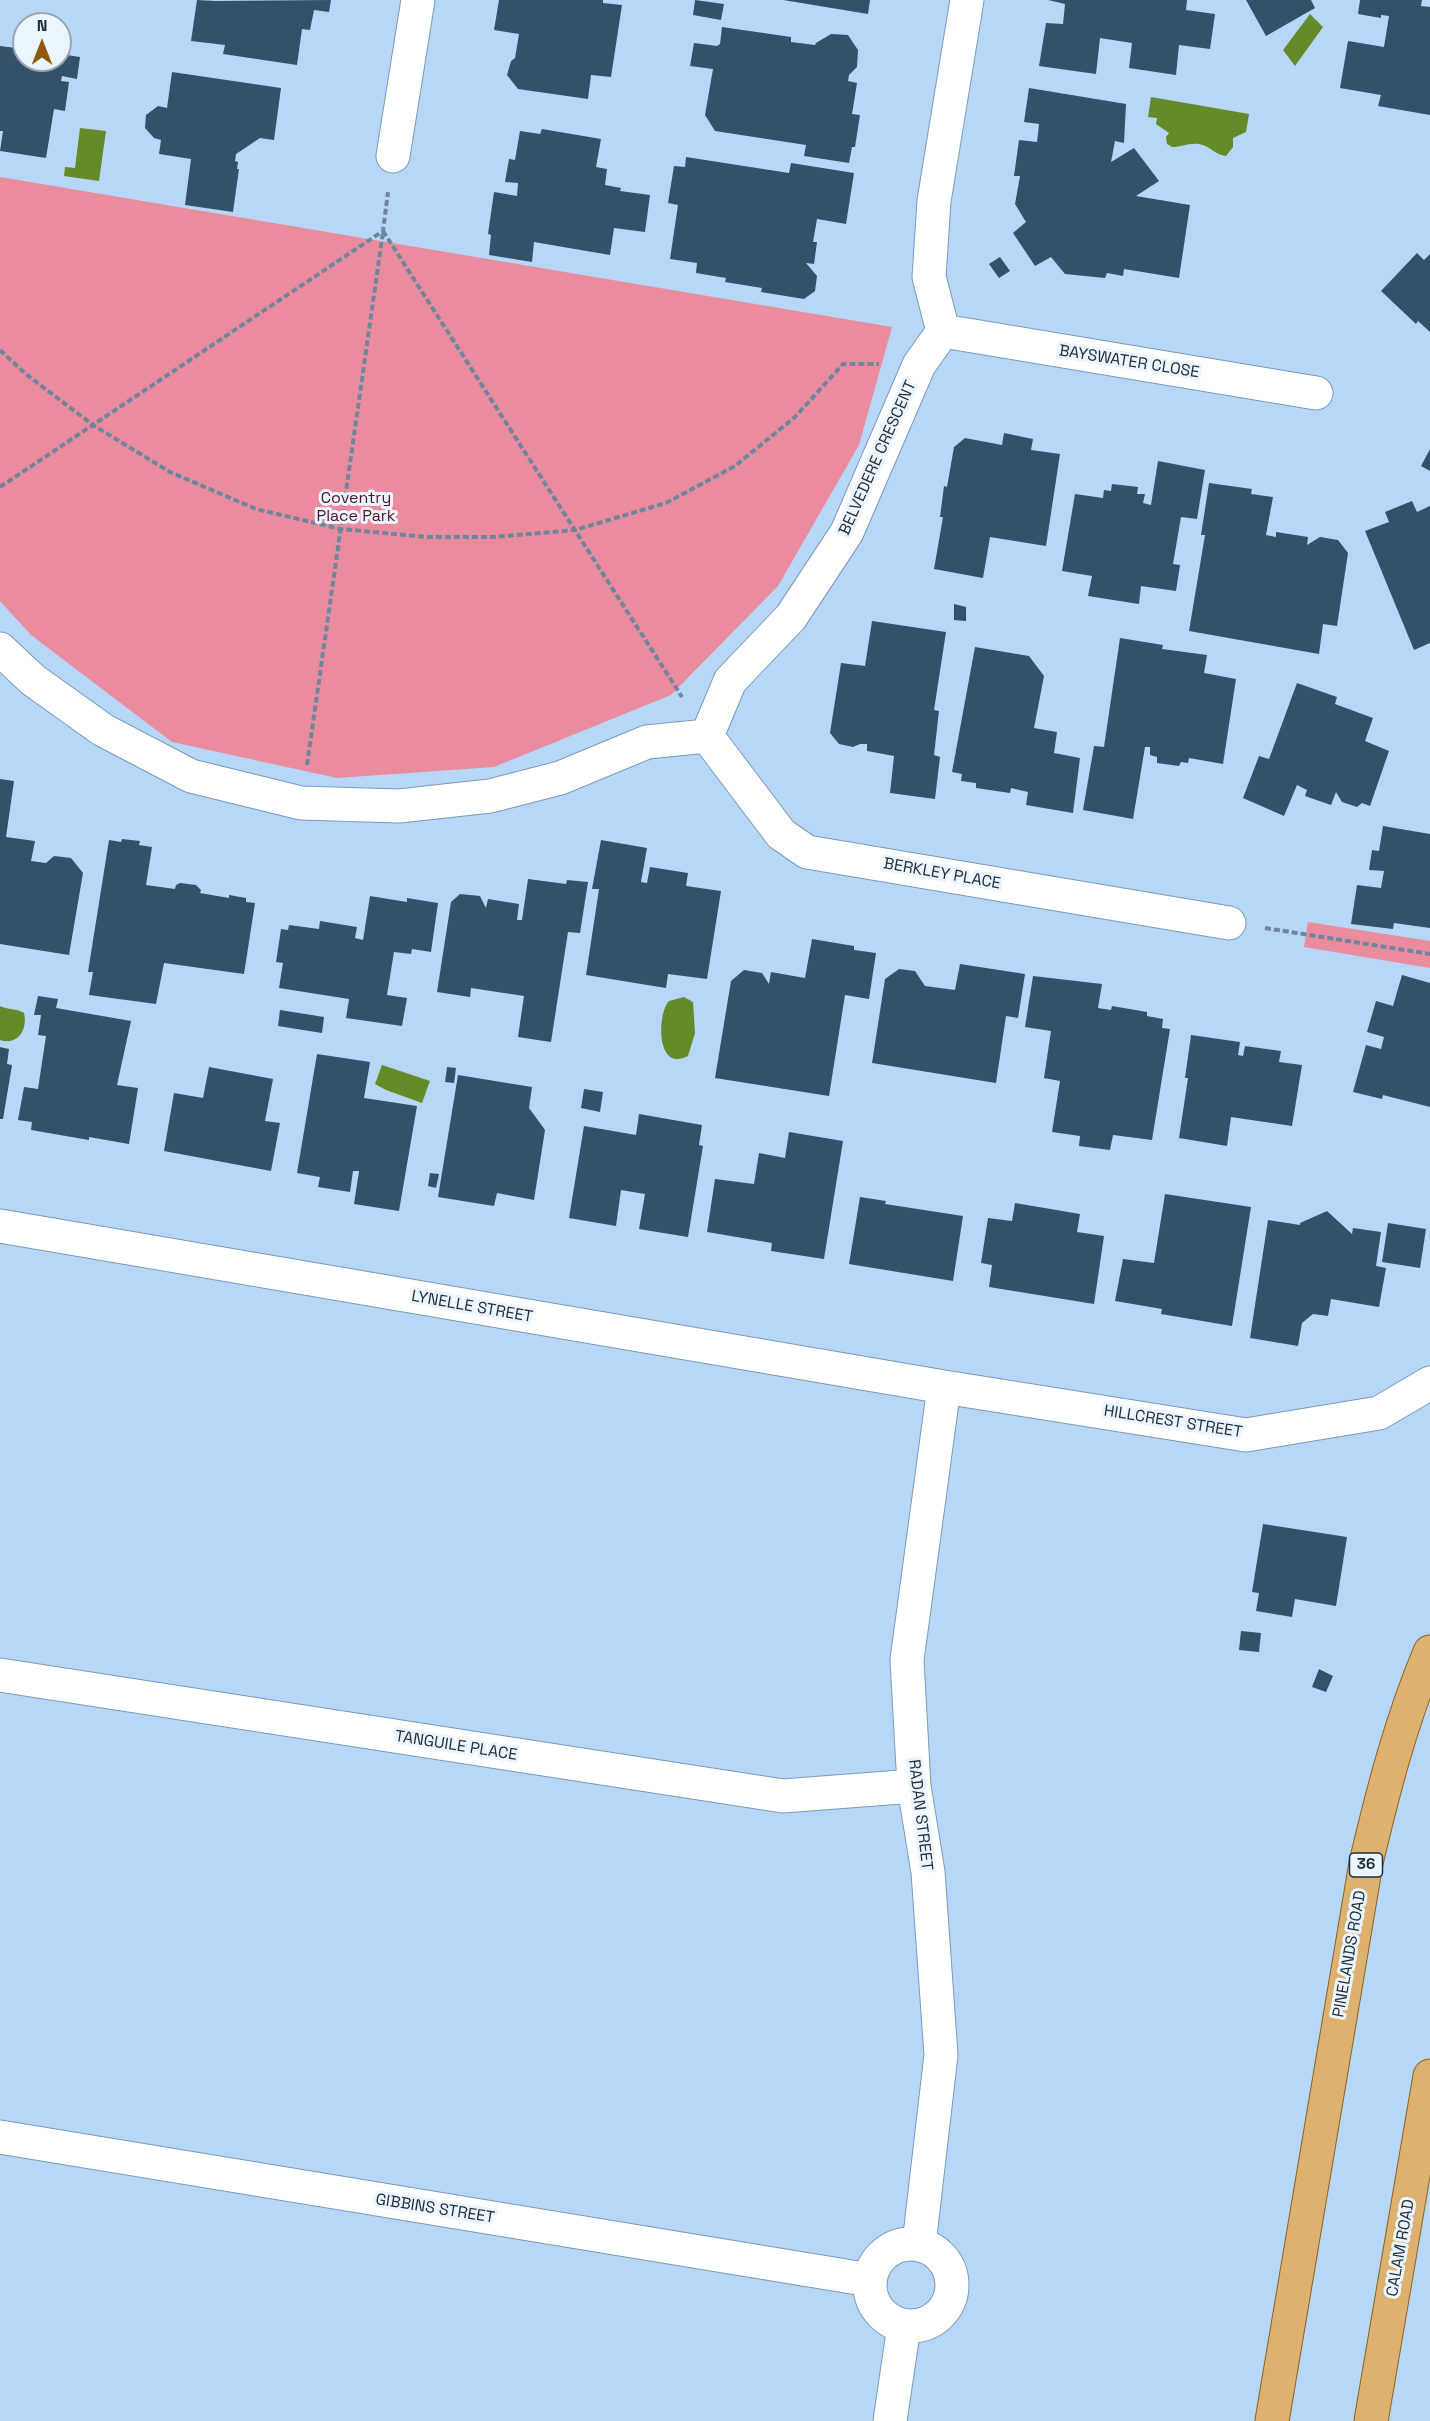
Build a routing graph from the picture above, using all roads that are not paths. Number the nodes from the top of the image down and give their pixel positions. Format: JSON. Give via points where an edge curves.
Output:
{"nodes":[{"id":1,"x":418,"y":0,"type":"edge"},
{"id":2,"x":967,"y":0,"type":"edge"},
{"id":3,"x":393,"y":156,"type":"road end"},
{"id":4,"x":943,"y":331,"type":"junction"},
{"id":5,"x":1316,"y":393,"type":"dead end"},
{"id":6,"x":0,"y":648,"type":"edge"},
{"id":7,"x":707,"y":736,"type":"junction"},
{"id":8,"x":1229,"y":922,"type":"road end"},
{"id":9,"x":0,"y":1226,"type":"edge"},
{"id":10,"x":1430,"y":1383,"type":"edge"},
{"id":11,"x":944,"y":1387,"type":"junction"},
{"id":12,"x":1430,"y":1652,"type":"edge"},
{"id":13,"x":0,"y":1676,"type":"edge"},
{"id":14,"x":914,"y":1786,"type":"junction"},
{"id":15,"x":1430,"y":2076,"type":"edge"},
{"id":16,"x":0,"y":2138,"type":"edge"},
{"id":17,"x":919,"y":2244,"type":"junction"},
{"id":18,"x":870,"y":2280,"type":"junction"},
{"id":19,"x":904,"y":2326,"type":"junction"},
{"id":20,"x":890,"y":2421,"type":"edge"},
{"id":21,"x":1272,"y":2421,"type":"edge"},
{"id":22,"x":1371,"y":2421,"type":"edge"}],
"edges":[{"from":1,"to":3,"type":"street"},
{"from":2,"to":4,"type":"street","via":[[934,201],[929,277]]},
{"from":4,"to":5,"type":"street","name":"BAYSWATER CLOSE"},
{"from":4,"to":7,"type":"street","name":"BELVEDERE CRESCENT","via":[[919,365],[847,532],[791,617],[730,681]]},
{"from":6,"to":7,"type":"street","via":[[33,680],[103,730],[191,776],[301,803],[399,806],[490,796],[560,778],[647,742]]},
{"from":7,"to":8,"type":"street","name":"BERKLEY PLACE","via":[[781,834],[807,852]]},
{"from":9,"to":11,"type":"street","name":"LYNELLE STREET"},
{"from":10,"to":11,"type":"street","name":"HILLCREST STREET","via":[[1379,1413],[1246,1434]]},
{"from":11,"to":14,"type":"street","name":"RADAN STREET","via":[[907,1660]]},
{"from":12,"to":21,"type":"main road","name":"PINELANDS ROAD","number":"36","via":[[1399,1732],[1365,1874]]},
{"from":13,"to":14,"type":"street","name":"TANGUILE PLACE","via":[[783,1796]]},
{"from":14,"to":17,"type":"street","name":"RADAN STREET","via":[[928,1872],[941,2055]]},
{"from":15,"to":22,"type":"main road","name":"CALAM ROAD"},
{"from":16,"to":18,"type":"street","name":"GIBBINS STREET"},
{"from":17,"to":18,"type":"street","via":[[887,2252],[878,2260]]},
{"from":17,"to":19,"type":"street","via":[[943,2259],[950,2271],[950,2300],[932,2321]]},
{"from":18,"to":19,"type":"street","via":[[874,2305],[892,2322]]},
{"from":19,"to":20,"type":"street"}]}
